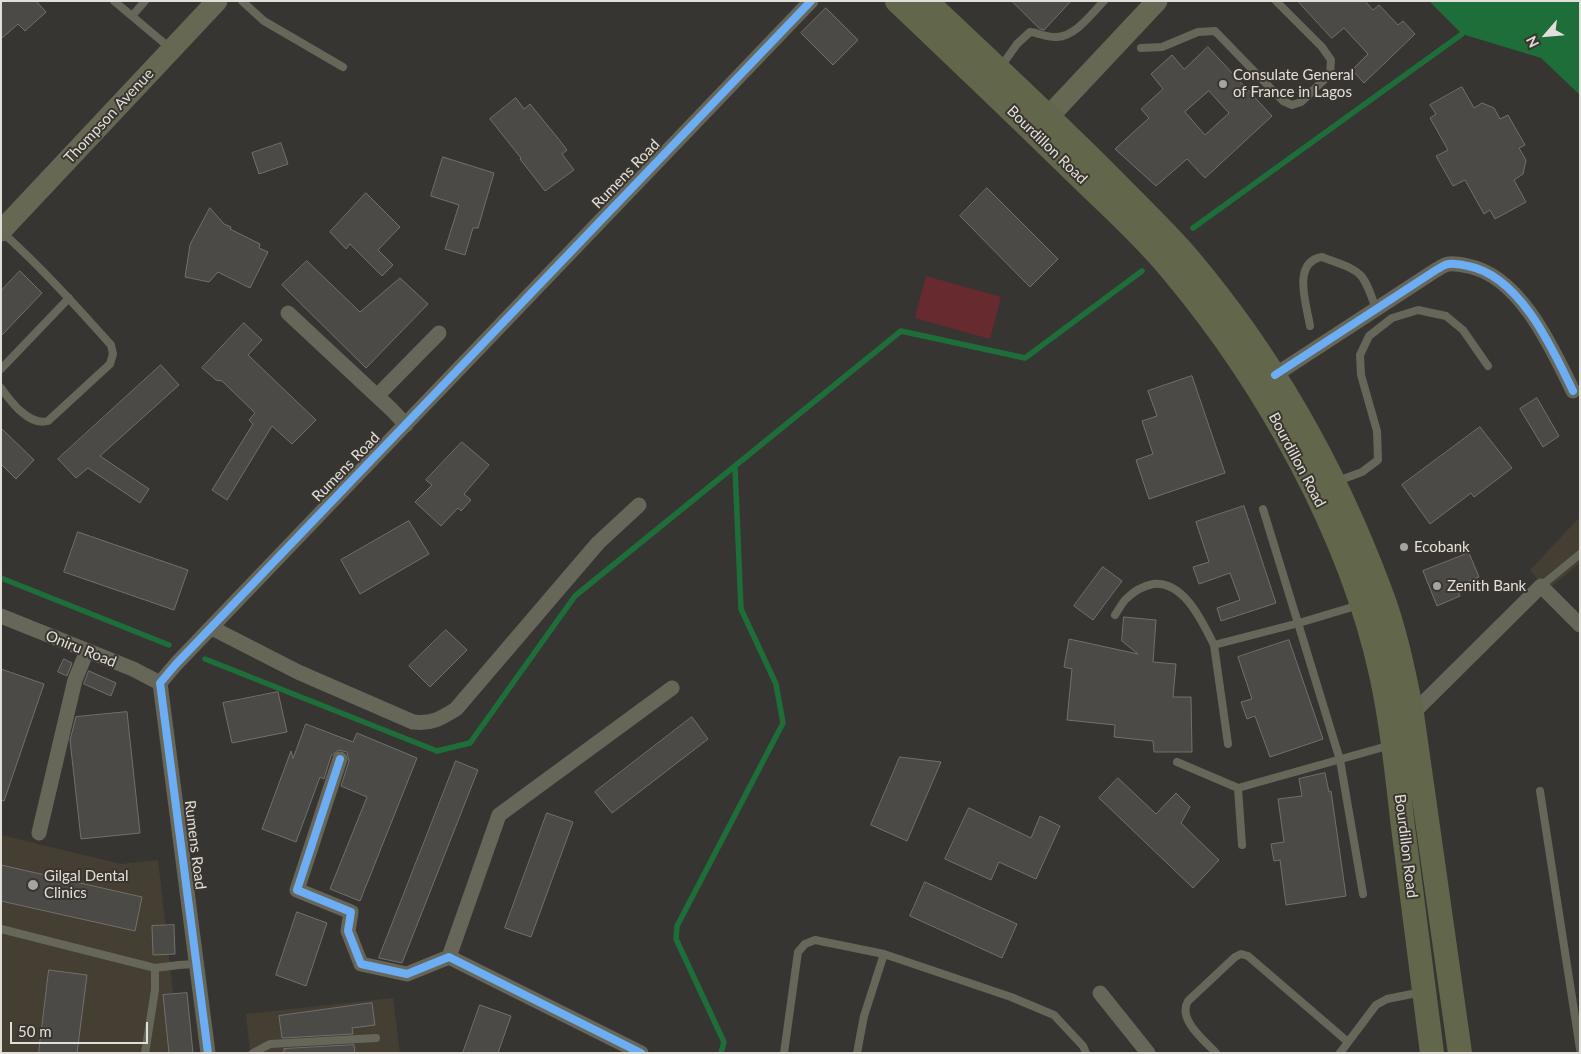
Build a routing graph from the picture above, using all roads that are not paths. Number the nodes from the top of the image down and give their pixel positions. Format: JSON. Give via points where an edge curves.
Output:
{"nodes":[{"id":1,"x":114,"y":1,"type":"edge"},
{"id":2,"x":145,"y":1,"type":"edge"},
{"id":3,"x":217,"y":1,"type":"edge"},
{"id":4,"x":242,"y":1,"type":"edge"},
{"id":5,"x":811,"y":1,"type":"edge"},
{"id":6,"x":897,"y":1,"type":"edge"},
{"id":7,"x":926,"y":1,"type":"edge"},
{"id":8,"x":1104,"y":1,"type":"edge"},
{"id":9,"x":1157,"y":1,"type":"edge"},
{"id":10,"x":1276,"y":1,"type":"edge"},
{"id":11,"x":132,"y":16,"type":"junction"},
{"id":12,"x":1142,"y":48,"type":"dead end"},
{"id":13,"x":172,"y":50,"type":"junction"},
{"id":14,"x":343,"y":67,"type":"dead end"},
{"id":15,"x":999,"y":70,"type":"junction"},
{"id":16,"x":1042,"y":125,"type":"junction"},
{"id":17,"x":1,"y":231,"type":"edge"},
{"id":18,"x":69,"y":298,"type":"junction"},
{"id":19,"x":1376,"y":309,"type":"junction"},
{"id":20,"x":288,"y":314,"type":"dead end"},
{"id":21,"x":1310,"y":326,"type":"dead end"},
{"id":22,"x":439,"y":333,"type":"dead end"},
{"id":23,"x":1488,"y":366,"type":"dead end"},
{"id":24,"x":1,"y":369,"type":"edge"},
{"id":25,"x":1274,"y":375,"type":"junction"},
{"id":26,"x":1,"y":388,"type":"edge"},
{"id":27,"x":1573,"y":391,"type":"dead end"},
{"id":28,"x":377,"y":396,"type":"junction"},
{"id":29,"x":406,"y":425,"type":"junction"},
{"id":30,"x":1334,"y":483,"type":"junction"},
{"id":31,"x":639,"y":505,"type":"dead end"},
{"id":32,"x":1264,"y":509,"type":"dead end"},
{"id":33,"x":1580,"y":554,"type":"edge"},
{"id":34,"x":1541,"y":586,"type":"junction"},
{"id":35,"x":1362,"y":604,"type":"junction"},
{"id":36,"x":1115,"y":614,"type":"dead end"},
{"id":37,"x":1,"y":616,"type":"edge"},
{"id":38,"x":1299,"y":623,"type":"junction"},
{"id":39,"x":1580,"y":625,"type":"edge"},
{"id":40,"x":212,"y":628,"type":"junction"},
{"id":41,"x":1214,"y":645,"type":"junction"},
{"id":42,"x":87,"y":651,"type":"junction"},
{"id":43,"x":160,"y":683,"type":"junction"},
{"id":44,"x":672,"y":688,"type":"dead end"},
{"id":45,"x":1412,"y":714,"type":"junction"},
{"id":46,"x":1390,"y":718,"type":"junction"},
{"id":47,"x":1228,"y":744,"type":"dead end"},
{"id":48,"x":1393,"y":744,"type":"junction"},
{"id":49,"x":340,"y":759,"type":"dead end"},
{"id":50,"x":1340,"y":760,"type":"junction"},
{"id":51,"x":1177,"y":762,"type":"dead end"},
{"id":52,"x":1238,"y":788,"type":"junction"},
{"id":53,"x":1540,"y":791,"type":"dead end"},
{"id":54,"x":39,"y":833,"type":"dead end"},
{"id":55,"x":1242,"y":845,"type":"dead end"},
{"id":56,"x":1363,"y":894,"type":"dead end"},
{"id":57,"x":1,"y":930,"type":"edge"},
{"id":58,"x":884,"y":954,"type":"junction"},
{"id":59,"x":449,"y":958,"type":"junction"},
{"id":60,"x":196,"y":964,"type":"junction"},
{"id":61,"x":154,"y":968,"type":"junction"},
{"id":62,"x":1424,"y":992,"type":"junction"},
{"id":63,"x":1100,"y":993,"type":"dead end"},
{"id":64,"x":376,"y":1038,"type":"dead end"},
{"id":65,"x":1348,"y":1042,"type":"junction"},
{"id":66,"x":1580,"y":1050,"type":"edge"},
{"id":67,"x":145,"y":1053,"type":"edge"},
{"id":68,"x":208,"y":1053,"type":"edge"},
{"id":69,"x":253,"y":1053,"type":"edge"},
{"id":70,"x":641,"y":1053,"type":"edge"},
{"id":71,"x":784,"y":1053,"type":"edge"},
{"id":72,"x":857,"y":1053,"type":"edge"},
{"id":73,"x":1086,"y":1053,"type":"edge"},
{"id":74,"x":1148,"y":1053,"type":"edge"},
{"id":75,"x":1216,"y":1053,"type":"edge"},
{"id":76,"x":1340,"y":1053,"type":"edge"},
{"id":77,"x":1432,"y":1053,"type":"edge"},
{"id":78,"x":1460,"y":1053,"type":"edge"}],
"edges":[{"from":1,"to":11,"type":"lane"},
{"from":2,"to":11,"type":"lane"},
{"from":3,"to":13,"type":"street","name":"Thompson Avenue"},
{"from":4,"to":14,"type":"lane","via":[[264,21]]},
{"from":5,"to":29,"type":"street","name":"Rumens Road"},
{"from":6,"to":16,"type":"main road","name":"Bourdillon Road"},
{"from":7,"to":15,"type":"main road","name":"Bourdillon Road"},
{"from":8,"to":15,"type":"lane","via":[[1065,36],[1056,38],[1030,32]]},
{"from":9,"to":16,"type":"street"},
{"from":10,"to":12,"type":"lane","via":[[1331,60],[1330,74],[1301,102],[1292,105],[1283,101],[1215,31],[1198,32],[1162,47]]},
{"from":11,"to":13,"type":"lane"},
{"from":13,"to":17,"type":"street","name":"Thompson Avenue"},
{"from":15,"to":16,"type":"main road","name":"Bourdillon Road"},
{"from":16,"to":25,"type":"main road","name":"Bourdillon Road","via":[[1141,208],[1238,321]]},
{"from":16,"to":35,"type":"main road","name":"Bourdillon Road","via":[[1120,217],[1172,270],[1221,332],[1265,399],[1306,473]]},
{"from":17,"to":18,"type":"lane"},
{"from":18,"to":24,"type":"lane"},
{"from":18,"to":26,"type":"lane","via":[[111,345],[110,364],[48,421],[41,423],[20,410]]},
{"from":19,"to":21,"type":"lane","via":[[1367,284],[1358,271],[1322,257],[1316,258],[1307,267],[1302,284]]},
{"from":19,"to":25,"type":"street"},
{"from":19,"to":27,"type":"street","via":[[1449,264],[1480,268],[1505,285],[1533,318]]},
{"from":20,"to":28,"type":"street"},
{"from":22,"to":28,"type":"street"},
{"from":23,"to":30,"type":"lane","via":[[1463,330],[1446,316],[1418,310],[1392,318],[1369,336],[1360,355],[1360,375],[1377,431],[1378,460],[1362,472]]},
{"from":25,"to":30,"type":"main road","name":"Bourdillon Road"},
{"from":28,"to":29,"type":"street"},
{"from":29,"to":40,"type":"street","name":"Rumens Road"},
{"from":30,"to":45,"type":"main road","name":"Bourdillon Road","via":[[1381,591],[1403,668]]},
{"from":31,"to":40,"type":"street","via":[[598,543],[456,709],[427,723],[413,722],[298,672]]},
{"from":32,"to":38,"type":"lane"},
{"from":33,"to":34,"type":"lane"},
{"from":34,"to":39,"type":"street"},
{"from":34,"to":45,"type":"street"},
{"from":35,"to":38,"type":"lane"},
{"from":35,"to":46,"type":"main road","name":"Bourdillon Road"},
{"from":36,"to":41,"type":"lane","via":[[1127,598],[1145,585],[1163,583],[1181,594],[1200,617]]},
{"from":37,"to":42,"type":"street","name":"Oniru Road"},
{"from":38,"to":41,"type":"lane"},
{"from":38,"to":50,"type":"lane"},
{"from":40,"to":43,"type":"street","name":"Rumens Road"},
{"from":41,"to":47,"type":"lane"},
{"from":42,"to":43,"type":"street","name":"Oniru Road"},
{"from":42,"to":54,"type":"street","via":[[75,680]]},
{"from":43,"to":60,"type":"street","name":"Rumens Road"},
{"from":44,"to":59,"type":"street","via":[[499,815]]},
{"from":45,"to":46,"type":"street"},
{"from":45,"to":78,"type":"main road","name":"Bourdillon Road"},
{"from":46,"to":48,"type":"main road","name":"Bourdillon Road"},
{"from":48,"to":50,"type":"lane"},
{"from":48,"to":62,"type":"main road","name":"Bourdillon Road"},
{"from":49,"to":59,"type":"street","via":[[297,890],[351,912],[348,931],[361,964],[407,974]]},
{"from":50,"to":52,"type":"lane"},
{"from":50,"to":56,"type":"lane"},
{"from":51,"to":52,"type":"lane"},
{"from":52,"to":55,"type":"lane"},
{"from":53,"to":66,"type":"lane"},
{"from":57,"to":61,"type":"lane"},
{"from":58,"to":71,"type":"lane","via":[[814,940],[805,944],[798,952]]},
{"from":58,"to":72,"type":"lane","via":[[864,1016]]},
{"from":58,"to":73,"type":"lane","via":[[1054,1015]]},
{"from":59,"to":70,"type":"street"},
{"from":60,"to":61,"type":"lane"},
{"from":60,"to":68,"type":"street","name":"Rumens Road"},
{"from":61,"to":67,"type":"lane","via":[[155,990]]},
{"from":62,"to":65,"type":"lane","via":[[1387,999],[1376,1005]]},
{"from":62,"to":77,"type":"main road","name":"Bourdillon Road"},
{"from":63,"to":74,"type":"street"},
{"from":64,"to":69,"type":"lane","via":[[270,1044]]},
{"from":65,"to":75,"type":"lane","via":[[1248,956],[1241,954],[1184,1007],[1189,1023]]},
{"from":65,"to":76,"type":"lane"}]}
